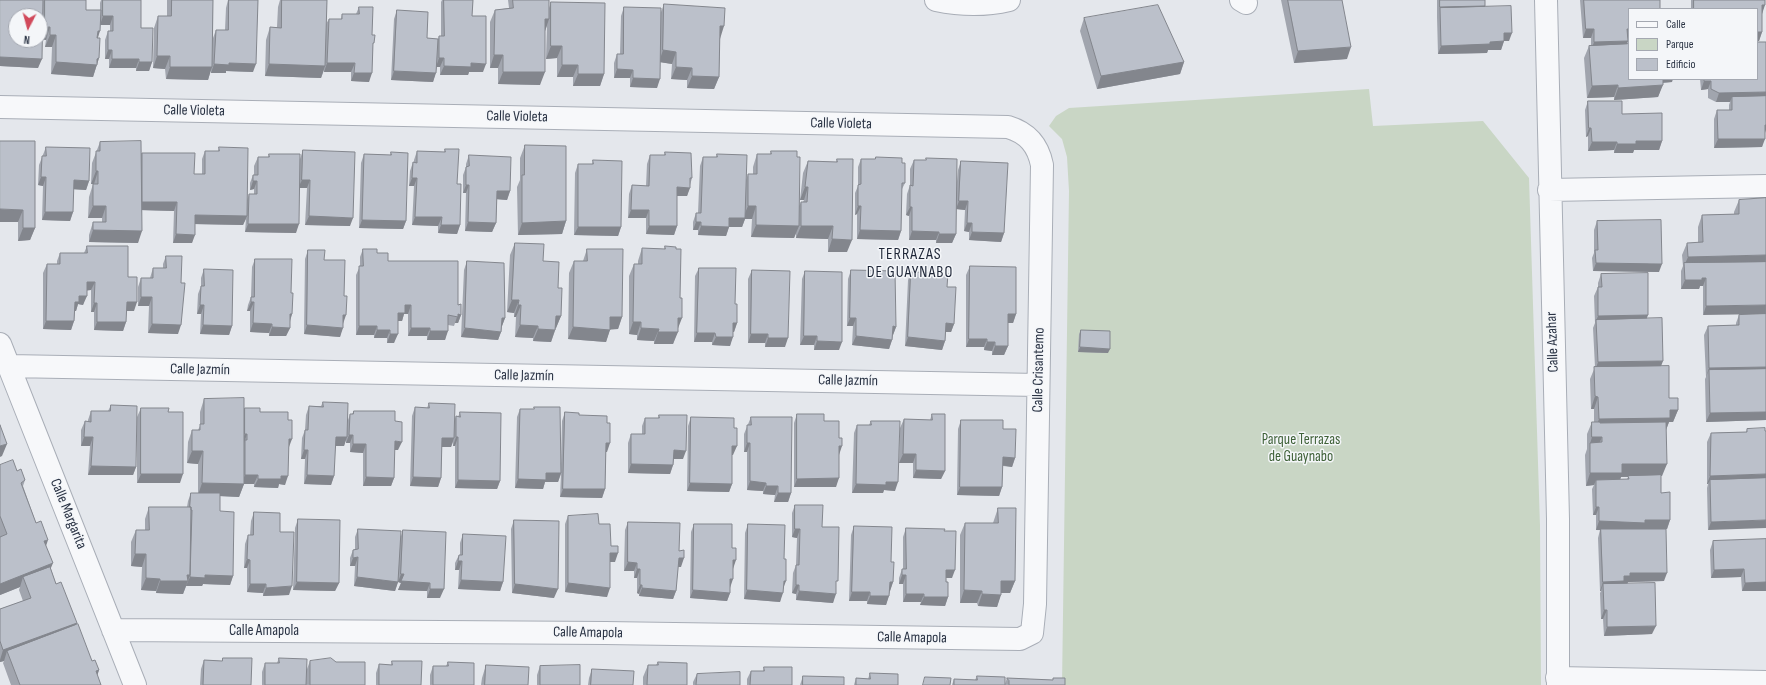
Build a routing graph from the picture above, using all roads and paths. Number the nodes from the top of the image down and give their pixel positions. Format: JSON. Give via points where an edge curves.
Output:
{"nodes":[{"id":1,"x":936,"y":0,"type":"edge"},
{"id":2,"x":1008,"y":0,"type":"edge"},
{"id":3,"x":1546,"y":0,"type":"edge"},
{"id":4,"x":0,"y":107,"type":"edge"},
{"id":5,"x":1031,"y":140,"type":"joint"},
{"id":6,"x":1766,"y":186,"type":"edge"},
{"id":7,"x":1549,"y":190,"type":"junction"},
{"id":8,"x":0,"y":344,"type":"edge"},
{"id":9,"x":9,"y":366,"type":"junction"},
{"id":10,"x":1038,"y":385,"type":"junction"},
{"id":11,"x":1035,"y":604,"type":"joint"},
{"id":12,"x":113,"y":630,"type":"junction"},
{"id":13,"x":1557,"y":682,"type":"edge"},
{"id":14,"x":1766,"y":682,"type":"edge"},
{"id":15,"x":135,"y":685,"type":"edge"}],
"edges":[{"from":1,"to":2,"type":"street","via":[[955,4],[991,4]]},
{"from":3,"to":7,"type":"street","name":"Calle Azahar"},
{"from":4,"to":5,"type":"street","name":"Calle Violeta","via":[[1008,127],[1019,130]]},
{"from":5,"to":10,"type":"street","name":"Calle Crisantemo","via":[[1039,152],[1042,165]]},
{"from":6,"to":7,"type":"street"},
{"from":7,"to":13,"type":"street","name":"Calle Azahar","via":[[1558,530]]},
{"from":8,"to":9,"type":"street","name":"Calle Margarita"},
{"from":9,"to":10,"type":"street","name":"Calle Jazmín"},
{"from":9,"to":12,"type":"street","name":"Calle Margarita"},
{"from":10,"to":11,"type":"street","name":"Calle Crisantemo"},
{"from":11,"to":12,"type":"street","name":"Calle Amapola","via":[[1032,633],[1020,640],[598,633]]},
{"from":12,"to":15,"type":"street","name":"Calle Margarita"},
{"from":13,"to":14,"type":"street"}]}
